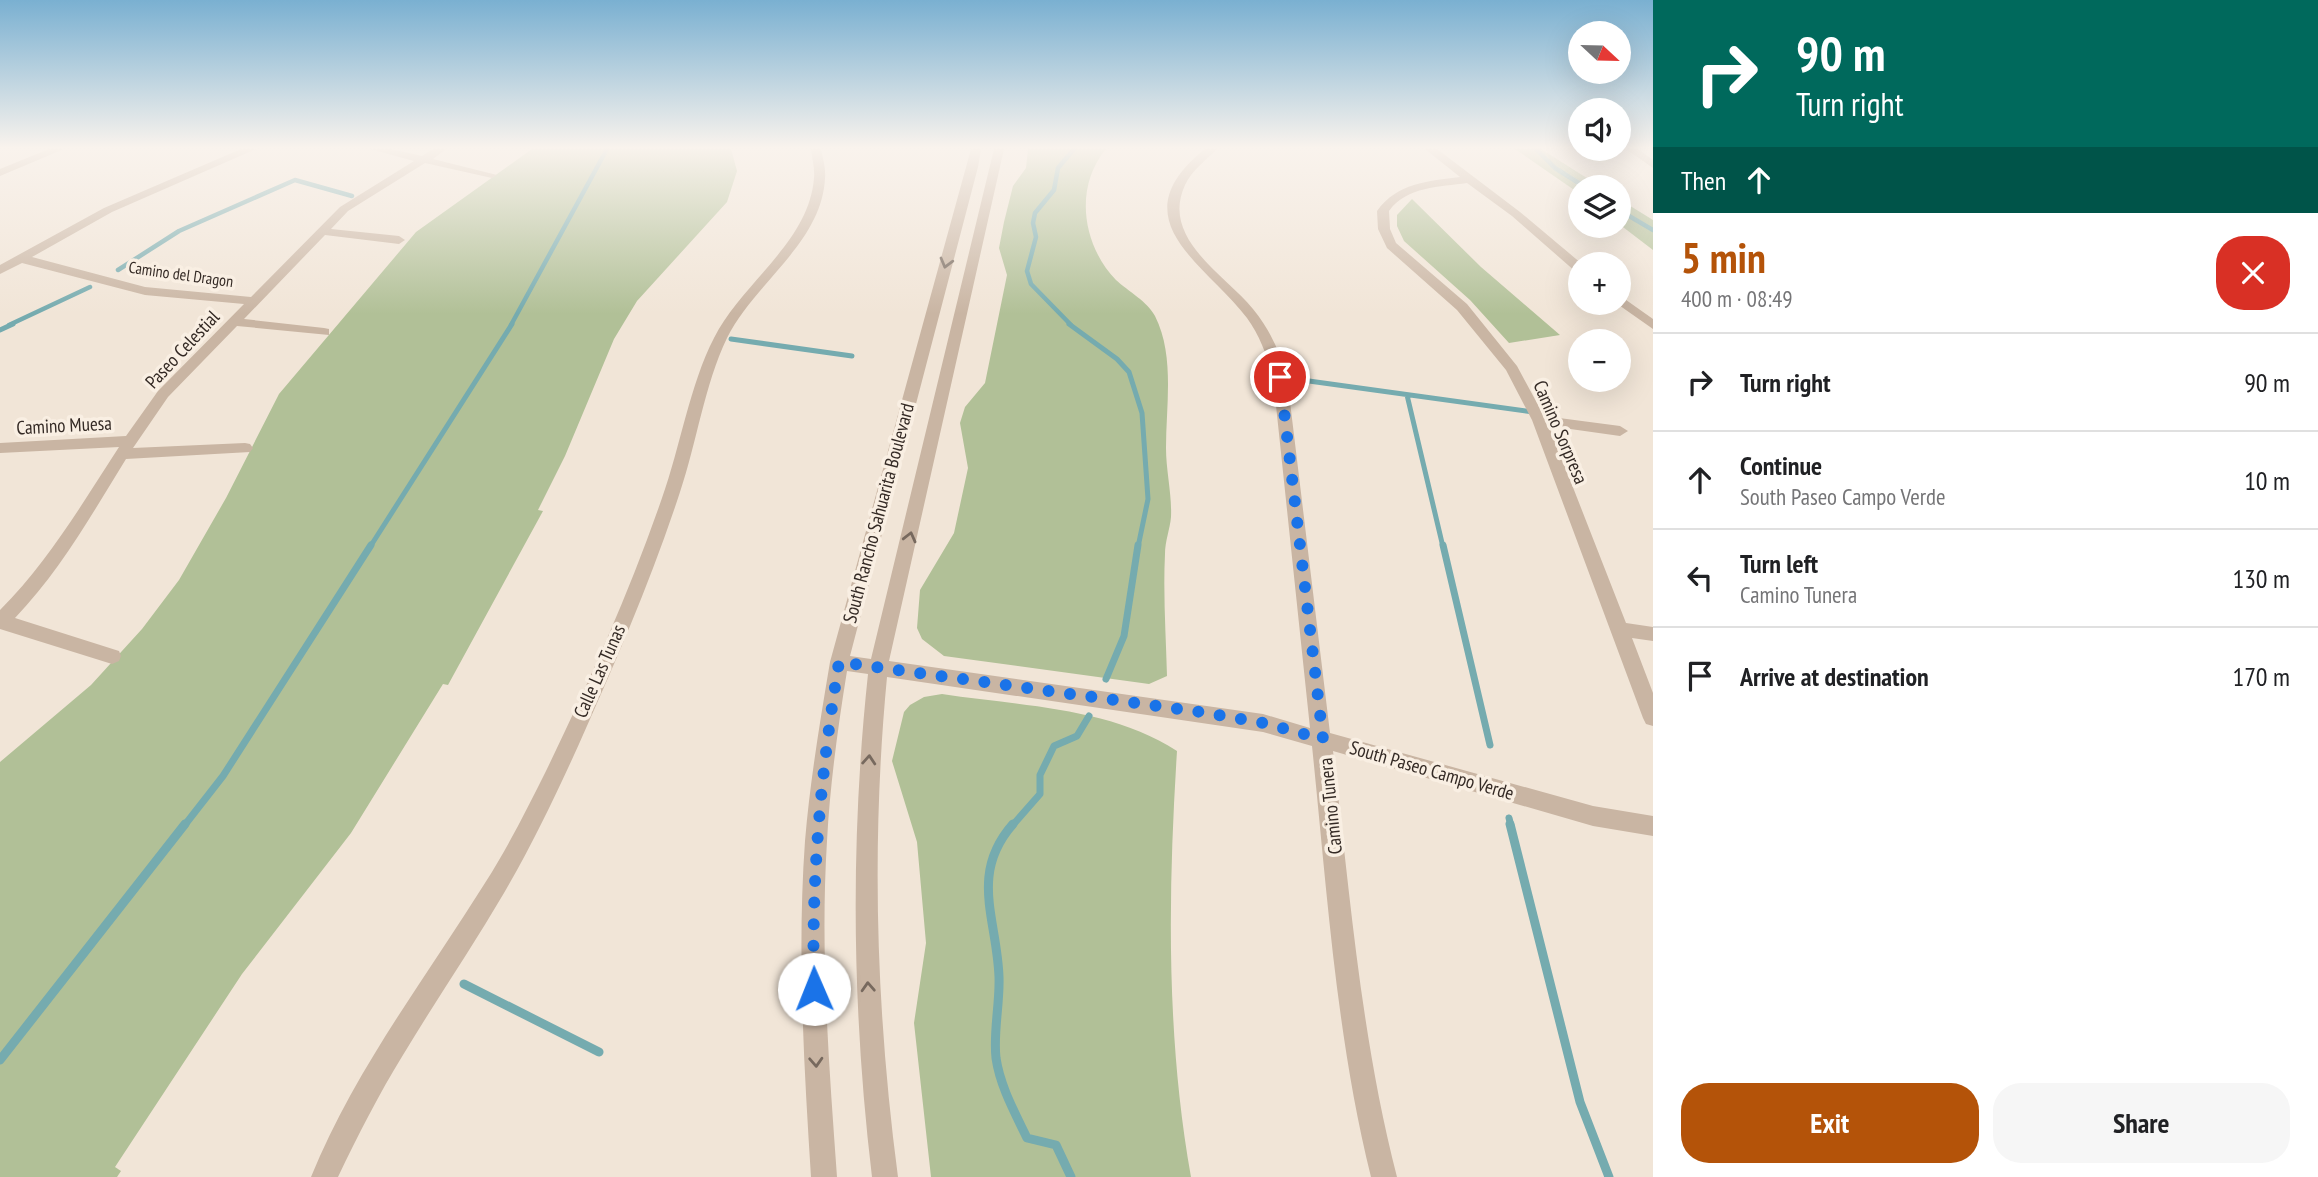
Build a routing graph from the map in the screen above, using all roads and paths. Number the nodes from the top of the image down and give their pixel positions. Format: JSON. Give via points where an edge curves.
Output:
{"nodes":[{"id":1,"x":122,"y":204,"type":"edge"},
{"id":2,"x":353,"y":204,"type":"edge"},
{"id":3,"x":815,"y":204,"type":"edge"},
{"id":4,"x":963,"y":204,"type":"edge"},
{"id":5,"x":986,"y":204,"type":"edge"},
{"id":6,"x":1174,"y":204,"type":"edge"},
{"id":7,"x":1389,"y":204,"type":"edge"},
{"id":8,"x":1502,"y":204,"type":"edge"},
{"id":9,"x":321,"y":231,"type":"junction"},
{"id":10,"x":399,"y":240,"type":"dead end"},
{"id":11,"x":23,"y":259,"type":"junction"},
{"id":12,"x":1568,"y":259,"type":"edge"},
{"id":13,"x":0,"y":270,"type":"edge"},
{"id":14,"x":253,"y":301,"type":"junction"},
{"id":15,"x":1631,"y":308,"type":"edge"},
{"id":16,"x":233,"y":323,"type":"junction"},
{"id":17,"x":1653,"y":324,"type":"edge"},
{"id":18,"x":324,"y":332,"type":"dead end"},
{"id":19,"x":1539,"y":420,"type":"junction"},
{"id":20,"x":1620,"y":431,"type":"dead end"},
{"id":21,"x":126,"y":447,"type":"junction"},
{"id":22,"x":0,"y":448,"type":"edge"},
{"id":23,"x":245,"y":448,"type":"dead end"},
{"id":24,"x":1,"y":621,"type":"edge"},
{"id":25,"x":1619,"y":629,"type":"junction"},
{"id":26,"x":1653,"y":634,"type":"edge"},
{"id":27,"x":112,"y":656,"type":"dead end"},
{"id":28,"x":839,"y":662,"type":"junction"},
{"id":29,"x":878,"y":667,"type":"junction"},
{"id":30,"x":1653,"y":718,"type":"edge"},
{"id":31,"x":1323,"y":739,"type":"junction"},
{"id":32,"x":1653,"y":826,"type":"edge"},
{"id":33,"x":324,"y":1177,"type":"edge"},
{"id":34,"x":824,"y":1177,"type":"edge"},
{"id":35,"x":885,"y":1177,"type":"edge"},
{"id":36,"x":1384,"y":1177,"type":"edge"}],
"edges":[{"from":1,"to":11,"type":"street"},
{"from":2,"to":9,"type":"street","name":"Paseo Celestial"},
{"from":3,"to":33,"type":"street","name":"Calle Las Tunas","via":[[792,243],[740,303],[719,339],[657,533],[607,658],[540,801],[496,885],[363,1099]]},
{"from":4,"to":28,"type":"street","name":"South Rancho Sahuarita Boulevard","one_way":true},
{"from":29,"to":5,"type":"street","name":"South Rancho Sahuarita Boulevard","one_way":true},
{"from":6,"to":31,"type":"street","name":"Camino Tunera","via":[[1175,219],[1188,249],[1252,316],[1278,370]]},
{"from":7,"to":19,"type":"street","name":"Camino Sorpresa","via":[[1383,211],[1384,229],[1391,245],[1462,307],[1488,337],[1512,369]]},
{"from":8,"to":12,"type":"street"},
{"from":9,"to":10,"type":"street"},
{"from":9,"to":14,"type":"street","name":"Paseo Celestial"},
{"from":11,"to":13,"type":"street"},
{"from":11,"to":14,"type":"street","name":"Camino del Dragon","via":[[145,291]]},
{"from":14,"to":16,"type":"street","name":"Paseo Celestial"},
{"from":15,"to":17,"type":"street"},
{"from":16,"to":18,"type":"street"},
{"from":16,"to":21,"type":"street","name":"Paseo Celestial","via":[[163,394]]},
{"from":19,"to":20,"type":"street"},
{"from":19,"to":25,"type":"street","name":"Camino Sorpresa"},
{"from":21,"to":22,"type":"street","name":"Camino Muesa"},
{"from":21,"to":23,"type":"street","name":"Camino Muesa"},
{"from":21,"to":24,"type":"street","name":"Paseo Celestial","via":[[61,550]]},
{"from":24,"to":27,"type":"street"},
{"from":25,"to":26,"type":"street"},
{"from":25,"to":30,"type":"street","name":"Camino Sorpresa"},
{"from":28,"to":29,"type":"street","name":"South Paseo Campo Verde"},
{"from":28,"to":34,"type":"street","name":"South Rancho Sahuarita Boulevard","one_way":true,"via":[[820,795],[813,940]]},
{"from":29,"to":31,"type":"street","name":"South Paseo Campo Verde","via":[[1201,712]]},
{"from":35,"to":29,"type":"street","name":"South Rancho Sahuarita Boulevard","one_way":true,"via":[[871,1056],[864,901],[866,797]]},
{"from":31,"to":32,"type":"street","name":"South Paseo Campo Verde","via":[[1593,816]]},
{"from":31,"to":36,"type":"street","name":"Camino Tunera","via":[[1352,1010],[1366,1106]]}]}
